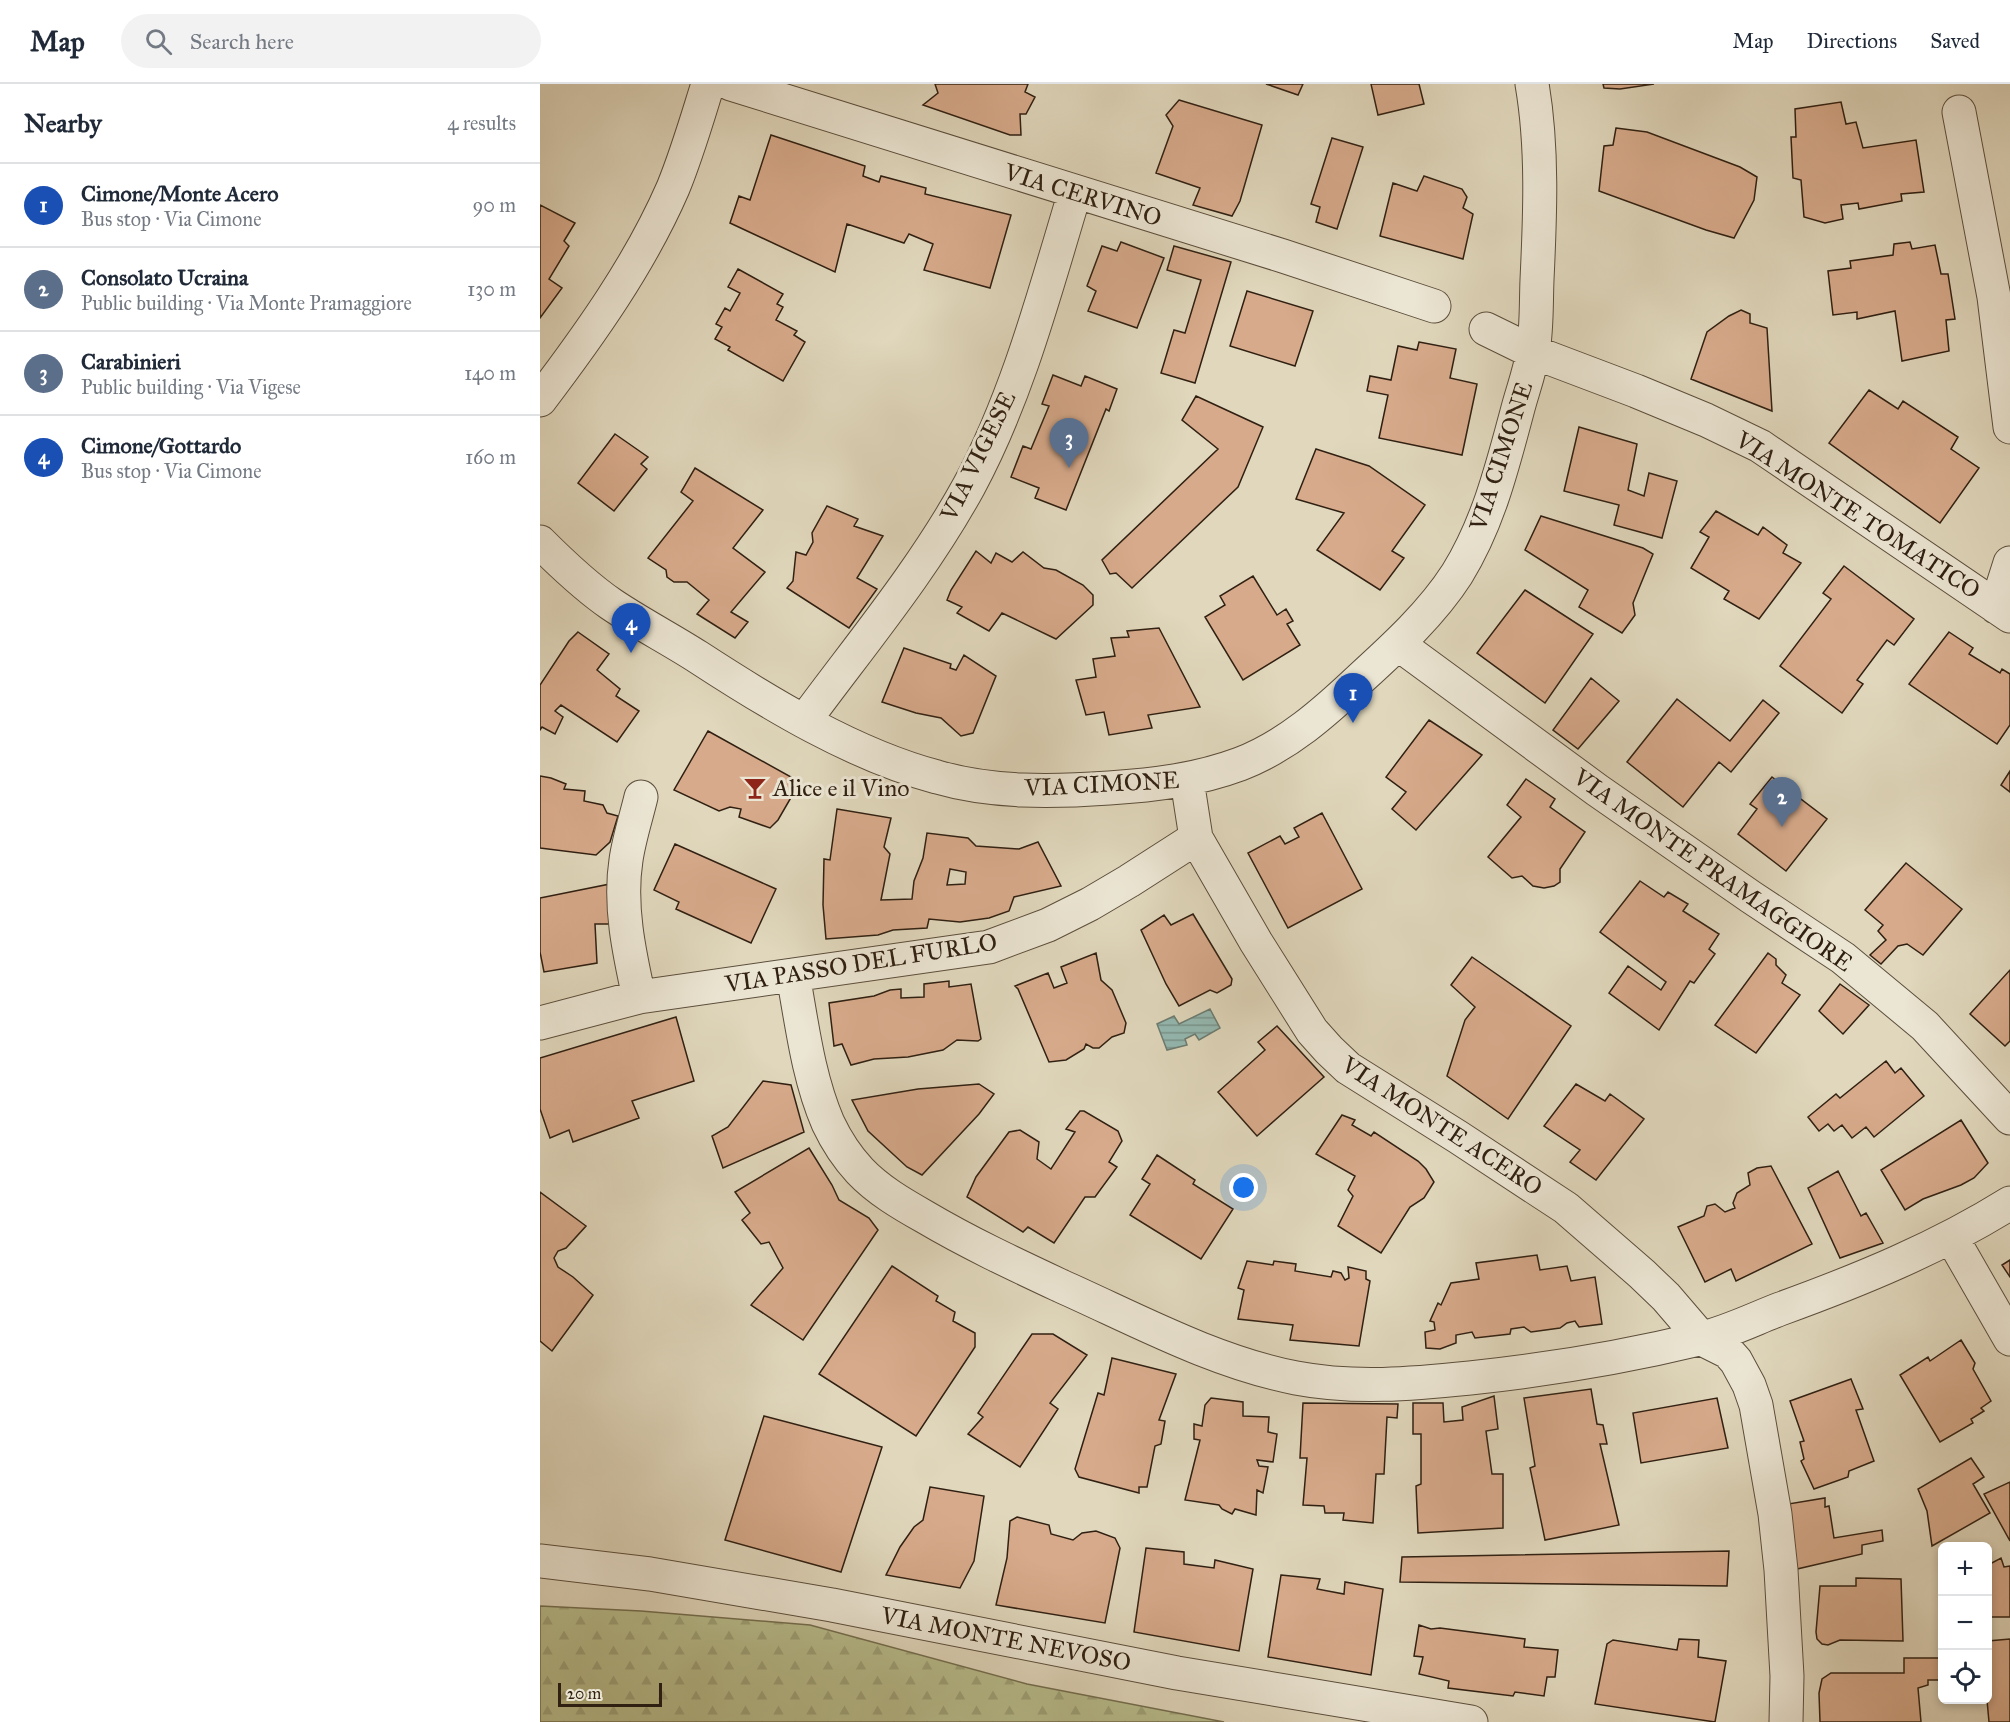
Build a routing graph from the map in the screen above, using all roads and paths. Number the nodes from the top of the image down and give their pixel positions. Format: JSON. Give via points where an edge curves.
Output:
{"nodes":[{"id":1,"x":708,"y":84,"type":"edge"},
{"id":2,"x":731,"y":84,"type":"edge"},
{"id":3,"x":1532,"y":84,"type":"edge"},
{"id":4,"x":1959,"y":112,"type":"dead end"},
{"id":5,"x":1075,"y":192,"type":"junction"},
{"id":6,"x":1434,"y":306,"type":"dead end"},
{"id":7,"x":1486,"y":329,"type":"dead end"},
{"id":8,"x":1533,"y":352,"type":"junction"},
{"id":9,"x":540,"y":400,"type":"edge"},
{"id":10,"x":2010,"y":427,"type":"edge"},
{"id":11,"x":540,"y":542,"type":"edge"},
{"id":12,"x":2010,"y":563,"type":"edge"},
{"id":13,"x":2003,"y":611,"type":"edge"},
{"id":14,"x":1398,"y":644,"type":"junction"},
{"id":15,"x":805,"y":720,"type":"junction"},
{"id":16,"x":1187,"y":780,"type":"junction"},
{"id":17,"x":641,"y":797,"type":"dead end"},
{"id":18,"x":1196,"y":838,"type":"junction"},
{"id":19,"x":793,"y":975,"type":"junction"},
{"id":20,"x":639,"y":997,"type":"junction"},
{"id":21,"x":540,"y":1023,"type":"edge"},
{"id":22,"x":2010,"y":1118,"type":"edge"},
{"id":23,"x":2010,"y":1203,"type":"edge"},
{"id":24,"x":1952,"y":1238,"type":"junction"},
{"id":25,"x":1702,"y":1339,"type":"junction"},
{"id":26,"x":2010,"y":1339,"type":"edge"},
{"id":27,"x":540,"y":1561,"type":"edge"},
{"id":28,"x":1471,"y":1722,"type":"edge"},
{"id":29,"x":1786,"y":1722,"type":"edge"}],
"edges":[{"from":1,"to":9,"type":"street","via":[[688,150],[658,220],[574,356]]},
{"from":2,"to":5,"type":"street","name":"VIA CERVINO"},
{"from":3,"to":8,"type":"street","name":"VIA CIMONE","via":[[1539,243]]},
{"from":4,"to":10,"type":"street","via":[[1994,297]]},
{"from":5,"to":6,"type":"street","name":"VIA CERVINO"},
{"from":5,"to":15,"type":"street","name":"VIA VIGESE","via":[[1032,334],[969,486],[896,600]]},
{"from":7,"to":8,"type":"street","name":"VIA MONTE TOMATICO"},
{"from":8,"to":13,"type":"street","name":"VIA MONTE TOMATICO","via":[[1636,390],[1760,446]]},
{"from":8,"to":14,"type":"street","name":"VIA CIMONE","via":[[1499,479],[1476,539],[1447,588]]},
{"from":11,"to":15,"type":"street","name":"VIA CIMONE","via":[[613,605]]},
{"from":12,"to":13,"type":"street"},
{"from":14,"to":16,"type":"street","name":"VIA CIMONE","via":[[1333,704],[1290,737],[1241,764]]},
{"from":14,"to":22,"type":"street","name":"VIA MONTE PRAMAGGIORE","via":[[1597,790],[1843,958],[1925,1026]]},
{"from":15,"to":16,"type":"street","name":"VIA CIMONE","via":[[914,770],[963,783],[1050,791]]},
{"from":16,"to":18,"type":"street","name":"VIA MONTE ACERO"},
{"from":17,"to":20,"type":"street","via":[[626,860],[624,900]]},
{"from":18,"to":19,"type":"street","name":"VIA PASSO DEL FURLO","via":[[1090,904],[989,947]]},
{"from":18,"to":25,"type":"street","name":"VIA MONTE ACERO","via":[[1312,1031],[1334,1055],[1348,1068],[1566,1208],[1666,1297]]},
{"from":19,"to":20,"type":"street","name":"VIA PASSO DEL FURLO"},
{"from":19,"to":25,"type":"street","via":[[820,1100],[837,1140],[862,1173],[900,1203],[978,1248],[1198,1348],[1298,1378],[1371,1385],[1525,1372]]},
{"from":20,"to":21,"type":"street","name":"VIA PASSO DEL FURLO"},
{"from":23,"to":24,"type":"street"},
{"from":24,"to":25,"type":"street","via":[[1846,1285]]},
{"from":24,"to":26,"type":"street"},
{"from":25,"to":29,"type":"street","via":[[1736,1361],[1749,1385],[1759,1422],[1781,1570]]},
{"from":27,"to":28,"type":"street","name":"VIA MONTE NEVOSO","via":[[650,1574],[832,1605],[1177,1673]]}]}
